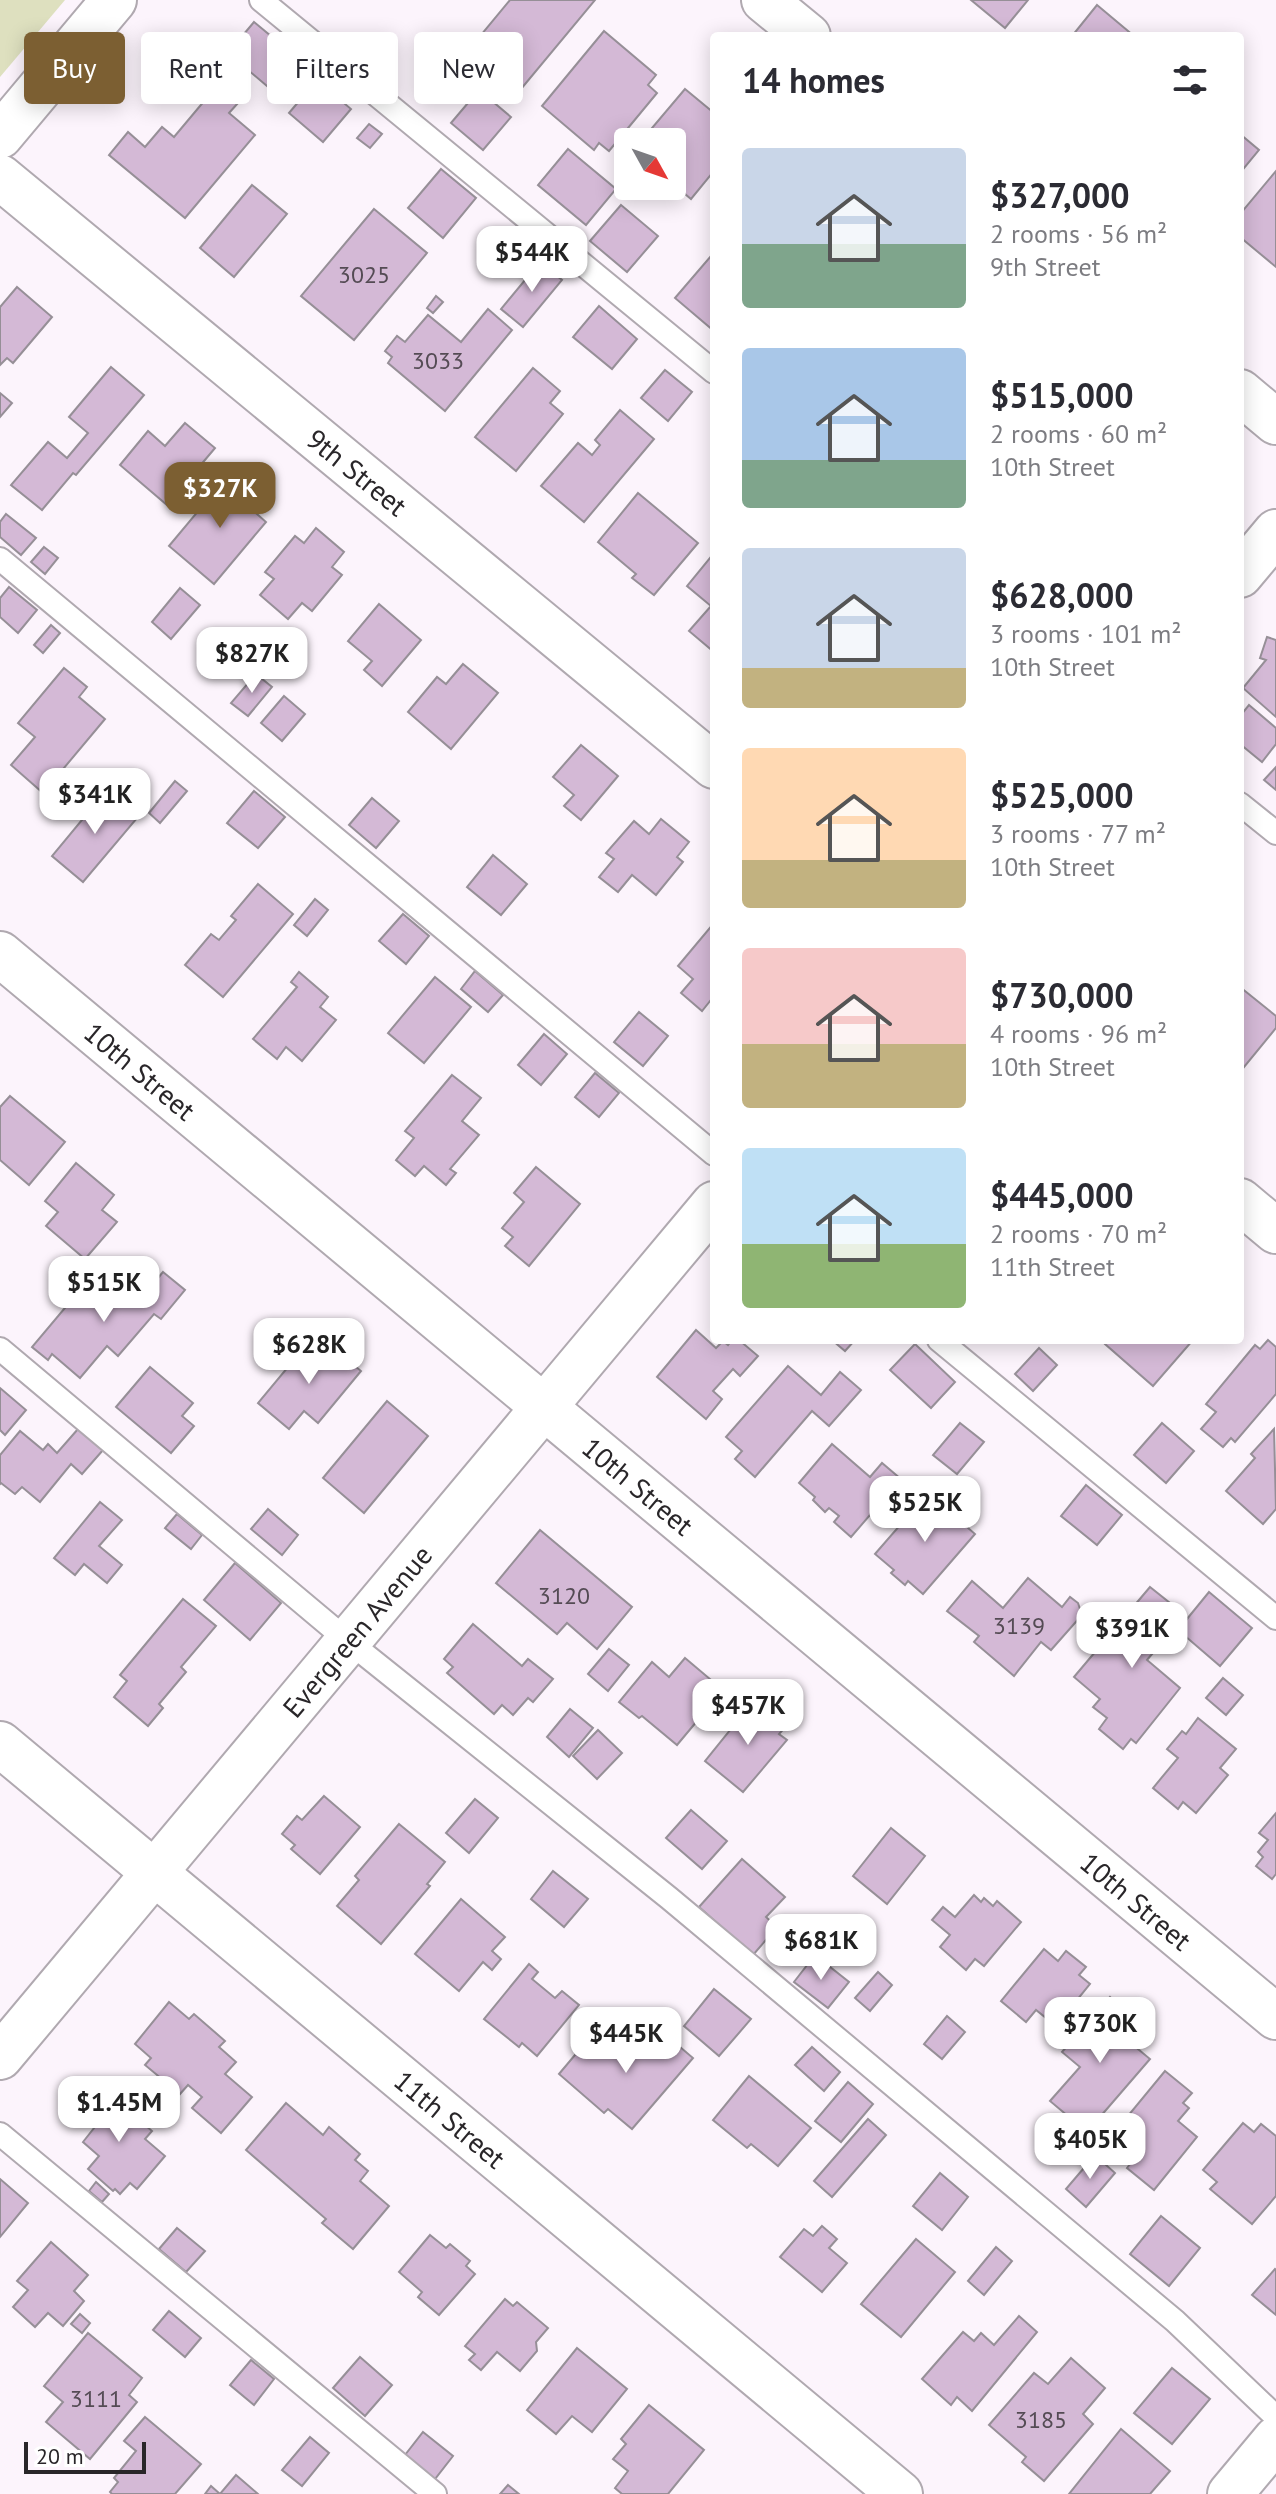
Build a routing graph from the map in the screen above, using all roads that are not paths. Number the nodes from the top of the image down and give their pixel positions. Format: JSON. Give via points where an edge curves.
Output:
{"nodes":[{"id":1,"x":114,"y":0,"type":"edge"},
{"id":2,"x":261,"y":0,"type":"edge"},
{"id":3,"x":764,"y":0,"type":"edge"},
{"id":4,"x":803,"y":32,"type":"edge"},
{"id":5,"x":0,"y":136,"type":"edge"},
{"id":6,"x":0,"y":177,"type":"edge"},
{"id":7,"x":710,"y":369,"type":"edge"},
{"id":8,"x":1244,"y":395,"type":"edge"},
{"id":9,"x":1276,"y":422,"type":"edge"},
{"id":10,"x":1276,"y":532,"type":"edge"},
{"id":11,"x":0,"y":559,"type":"edge"},
{"id":12,"x":1244,"y":570,"type":"edge"},
{"id":13,"x":710,"y":763,"type":"edge"},
{"id":14,"x":1244,"y":807,"type":"edge"},
{"id":15,"x":1276,"y":833,"type":"edge"},
{"id":16,"x":0,"y":954,"type":"edge"},
{"id":17,"x":710,"y":1151,"type":"edge"},
{"id":18,"x":1244,"y":1204,"type":"edge"},
{"id":19,"x":710,"y":1209,"type":"edge"},
{"id":20,"x":1276,"y":1231,"type":"edge"},
{"id":21,"x":944,"y":1344,"type":"edge"},
{"id":22,"x":0,"y":1349,"type":"edge"},
{"id":23,"x":544,"y":1407,"type":"junction"},
{"id":24,"x":1276,"y":1618,"type":"edge"},
{"id":25,"x":348,"y":1641,"type":"junction"},
{"id":26,"x":0,"y":1744,"type":"edge"},
{"id":27,"x":155,"y":1873,"type":"junction"},
{"id":28,"x":1276,"y":2017,"type":"edge"},
{"id":29,"x":0,"y":2057,"type":"edge"},
{"id":30,"x":0,"y":2134,"type":"edge"},
{"id":31,"x":1276,"y":2417,"type":"edge"},
{"id":32,"x":1276,"y":2439,"type":"edge"},
{"id":33,"x":435,"y":2494,"type":"edge"},
{"id":34,"x":900,"y":2494,"type":"edge"},
{"id":35,"x":1230,"y":2494,"type":"edge"}],
"edges":[{"from":1,"to":5,"type":"street"},
{"from":2,"to":7,"type":"lane"},
{"from":3,"to":4,"type":"street"},
{"from":6,"to":13,"type":"street","name":"9th Street"},
{"from":8,"to":9,"type":"street"},
{"from":10,"to":12,"type":"street"},
{"from":11,"to":17,"type":"lane"},
{"from":14,"to":15,"type":"lane"},
{"from":16,"to":23,"type":"street","name":"10th Street"},
{"from":18,"to":20,"type":"street"},
{"from":19,"to":23,"type":"street","name":"Evergreen Avenue"},
{"from":21,"to":24,"type":"lane"},
{"from":22,"to":25,"type":"lane"},
{"from":23,"to":25,"type":"street","name":"Evergreen Avenue"},
{"from":23,"to":28,"type":"street","name":"10th Street"},
{"from":25,"to":27,"type":"street","name":"Evergreen Avenue"},
{"from":25,"to":31,"type":"lane","via":[[669,1898],[1175,2321]]},
{"from":26,"to":27,"type":"street","name":"11th Street"},
{"from":27,"to":29,"type":"street","name":"Evergreen Avenue"},
{"from":27,"to":34,"type":"street","name":"11th Street"},
{"from":30,"to":33,"type":"lane"},
{"from":32,"to":35,"type":"street"}]}
